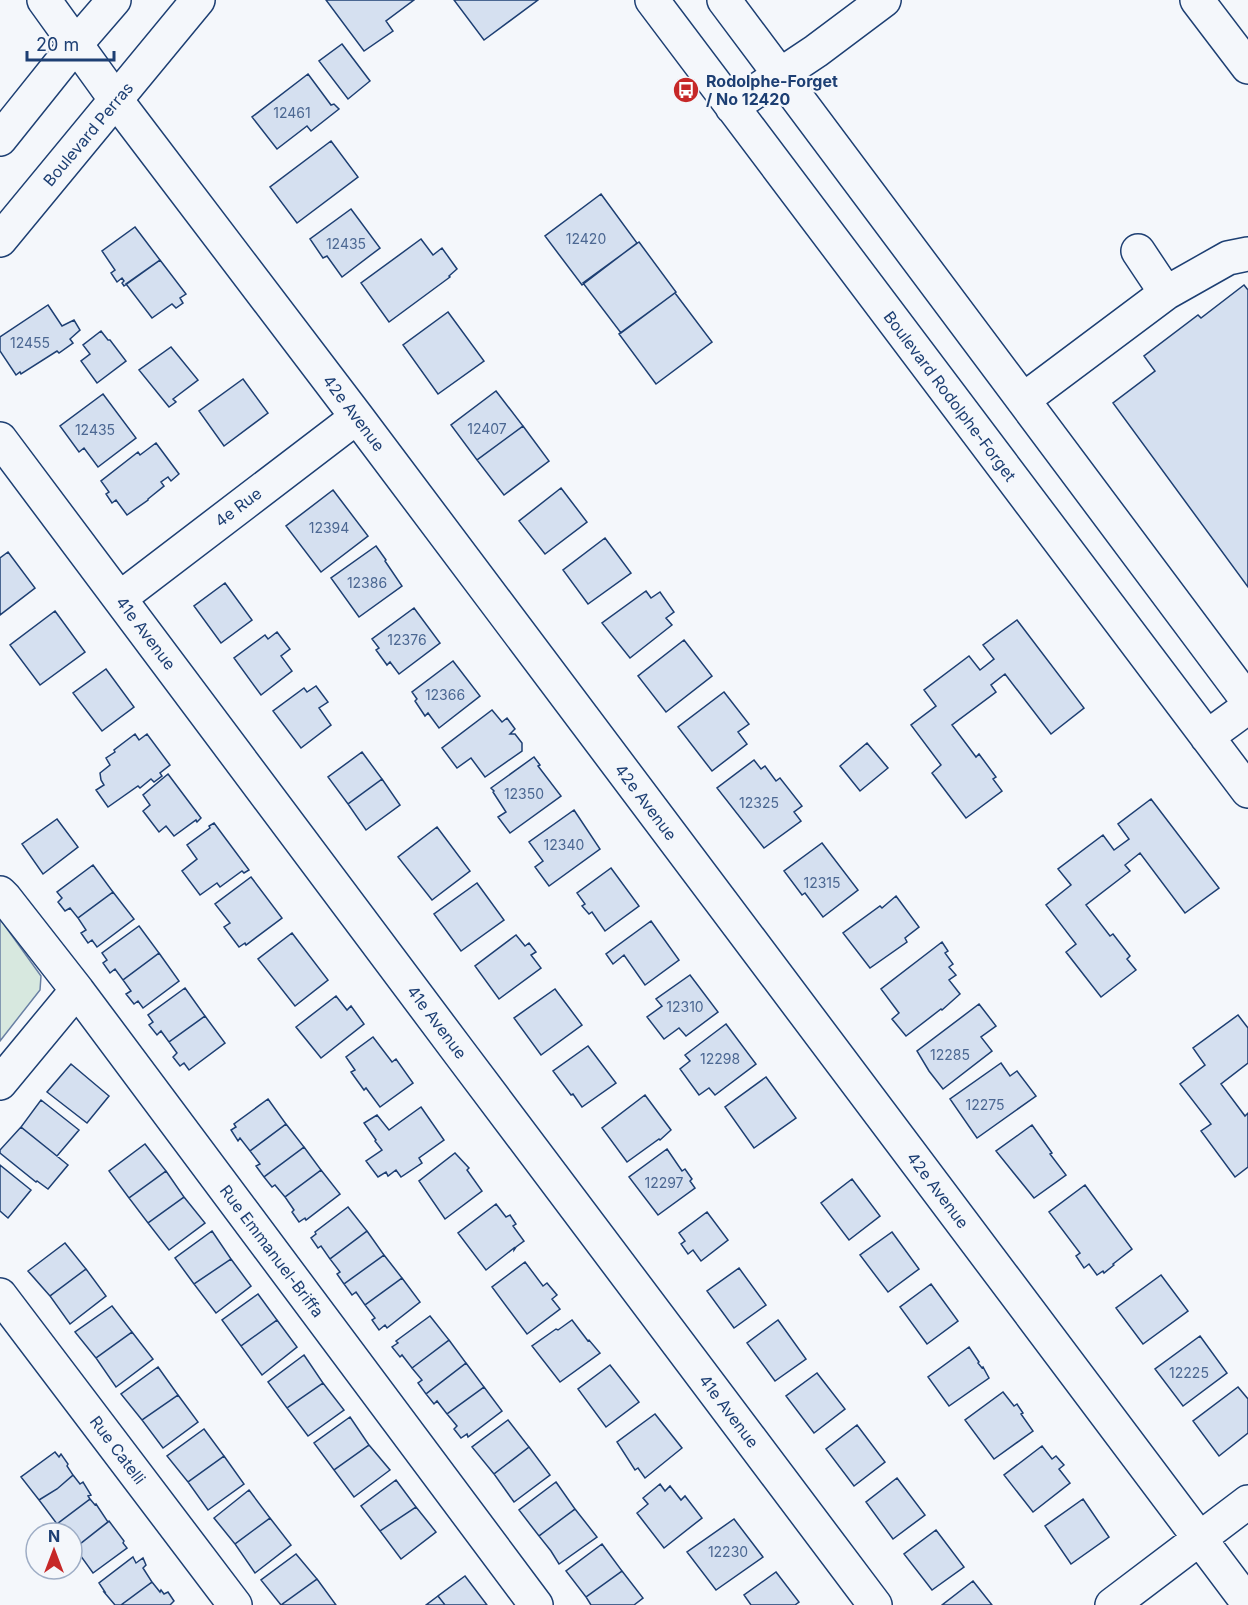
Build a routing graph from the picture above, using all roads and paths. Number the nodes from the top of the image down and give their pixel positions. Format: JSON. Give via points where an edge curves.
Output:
{"nodes":[{"id":1,"x":44,"y":0,"type":"edge"},
{"id":2,"x":114,"y":0,"type":"edge"},
{"id":3,"x":198,"y":0,"type":"edge"},
{"id":4,"x":652,"y":0,"type":"edge"},
{"id":5,"x":724,"y":0,"type":"edge"},
{"id":6,"x":884,"y":0,"type":"edge"},
{"id":7,"x":1197,"y":0,"type":"edge"},
{"id":8,"x":76,"y":44,"type":"junction"},
{"id":9,"x":1248,"y":66,"type":"edge"},
{"id":10,"x":780,"y":74,"type":"junction"},
{"id":11,"x":117,"y":100,"type":"junction"},
{"id":12,"x":732,"y":107,"type":"junction"},
{"id":13,"x":0,"y":139,"type":"edge"},
{"id":14,"x":0,"y":240,"type":"edge"},
{"id":15,"x":1137,"y":251,"type":"dead end"},
{"id":16,"x":1248,"y":254,"type":"edge"},
{"id":17,"x":1166,"y":292,"type":"junction"},
{"id":18,"x":1023,"y":400,"type":"junction"},
{"id":19,"x":357,"y":417,"type":"junction"},
{"id":20,"x":0,"y":439,"type":"edge"},
{"id":21,"x":120,"y":598,"type":"junction"},
{"id":22,"x":1248,"y":701,"type":"edge"},
{"id":23,"x":1248,"y":707,"type":"edge"},
{"id":24,"x":1207,"y":737,"type":"junction"},
{"id":25,"x":1248,"y":791,"type":"edge"},
{"id":26,"x":3,"y":896,"type":"edge"},
{"id":27,"x":77,"y":990,"type":"junction"},
{"id":28,"x":0,"y":1083,"type":"edge"},
{"id":29,"x":0,"y":1294,"type":"edge"},
{"id":30,"x":1248,"y":1502,"type":"edge"},
{"id":31,"x":1199,"y":1539,"type":"junction"},
{"id":32,"x":1248,"y":1604,"type":"edge"},
{"id":33,"x":235,"y":1605,"type":"edge"},
{"id":34,"x":536,"y":1605,"type":"edge"},
{"id":35,"x":875,"y":1605,"type":"edge"},
{"id":36,"x":1112,"y":1605,"type":"edge"}],
"edges":[{"from":1,"to":8,"type":"street","name":"42e Avenue"},
{"from":2,"to":8,"type":"street"},
{"from":3,"to":11,"type":"street","name":"Boulevard Perras"},
{"from":4,"to":12,"type":"street","name":"Boulevard Rodolphe-Forget"},
{"from":5,"to":10,"type":"street"},
{"from":6,"to":10,"type":"street"},
{"from":7,"to":9,"type":"street"},
{"from":8,"to":11,"type":"street","name":"42e Avenue"},
{"from":8,"to":13,"type":"street"},
{"from":10,"to":12,"type":"street"},
{"from":10,"to":18,"type":"street"},
{"from":11,"to":14,"type":"street","name":"Boulevard Perras"},
{"from":11,"to":19,"type":"street","name":"42e Avenue"},
{"from":12,"to":24,"type":"street","name":"Boulevard Rodolphe-Forget"},
{"from":15,"to":17,"type":"street"},
{"from":16,"to":17,"type":"street","via":[[1228,258]]},
{"from":17,"to":18,"type":"street"},
{"from":18,"to":22,"type":"street"},
{"from":19,"to":21,"type":"street","name":"4e Rue"},
{"from":19,"to":31,"type":"street","name":"42e Avenue"},
{"from":20,"to":21,"type":"street","name":"41e Avenue"},
{"from":21,"to":35,"type":"street","name":"41e Avenue"},
{"from":23,"to":24,"type":"street"},
{"from":24,"to":25,"type":"street","name":"Boulevard Rodolphe-Forget"},
{"from":26,"to":27,"type":"street","name":"Rue Emmanuel-Briffa"},
{"from":27,"to":28,"type":"street"},
{"from":27,"to":34,"type":"street","name":"Rue Emmanuel-Briffa"},
{"from":29,"to":33,"type":"street","name":"Rue Catelli"},
{"from":30,"to":31,"type":"street"},
{"from":31,"to":32,"type":"street","name":"42e Avenue"},
{"from":31,"to":36,"type":"street"}]}
